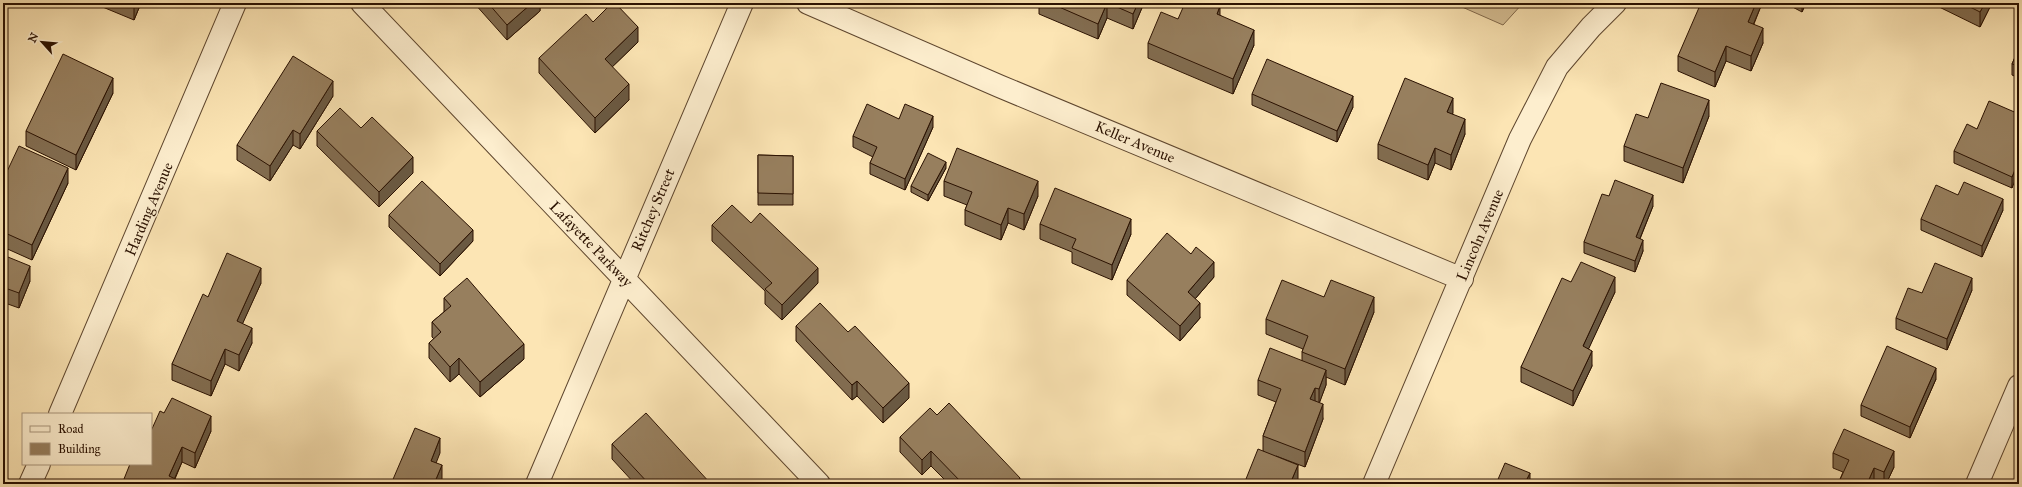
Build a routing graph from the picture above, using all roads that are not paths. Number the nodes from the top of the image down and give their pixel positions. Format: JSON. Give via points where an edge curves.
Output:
{"nodes":[{"id":1,"x":235,"y":3,"type":"edge"},
{"id":2,"x":362,"y":3,"type":"edge"},
{"id":3,"x":742,"y":3,"type":"edge"},
{"id":4,"x":808,"y":3,"type":"edge"},
{"id":5,"x":1615,"y":3,"type":"edge"},
{"id":6,"x":624,"y":279,"type":"junction"},
{"id":7,"x":1462,"y":279,"type":"junction"},
{"id":8,"x":2019,"y":386,"type":"edge"},
{"id":9,"x":60,"y":413,"type":"edge"},
{"id":10,"x":39,"y":465,"type":"edge"},
{"id":11,"x":30,"y":484,"type":"edge"},
{"id":12,"x":537,"y":484,"type":"edge"},
{"id":13,"x":819,"y":484,"type":"edge"},
{"id":14,"x":1374,"y":484,"type":"edge"},
{"id":15,"x":1977,"y":484,"type":"edge"}],
"edges":[{"from":1,"to":9,"type":"street","name":"Harding Avenue"},
{"from":2,"to":6,"type":"street","name":"Lafayette Parkway"},
{"from":3,"to":6,"type":"street","name":"Ritchey Street"},
{"from":4,"to":7,"type":"street","name":"Keller Avenue","via":[[1006,89]]},
{"from":5,"to":7,"type":"street","name":"Lincoln Avenue","via":[[1557,67],[1520,139]]},
{"from":6,"to":12,"type":"street","name":"Ritchey Street"},
{"from":6,"to":13,"type":"street","name":"Lafayette Parkway"},
{"from":7,"to":14,"type":"street","name":"Lincoln Avenue"},
{"from":8,"to":15,"type":"street"},
{"from":10,"to":11,"type":"street"}]}
